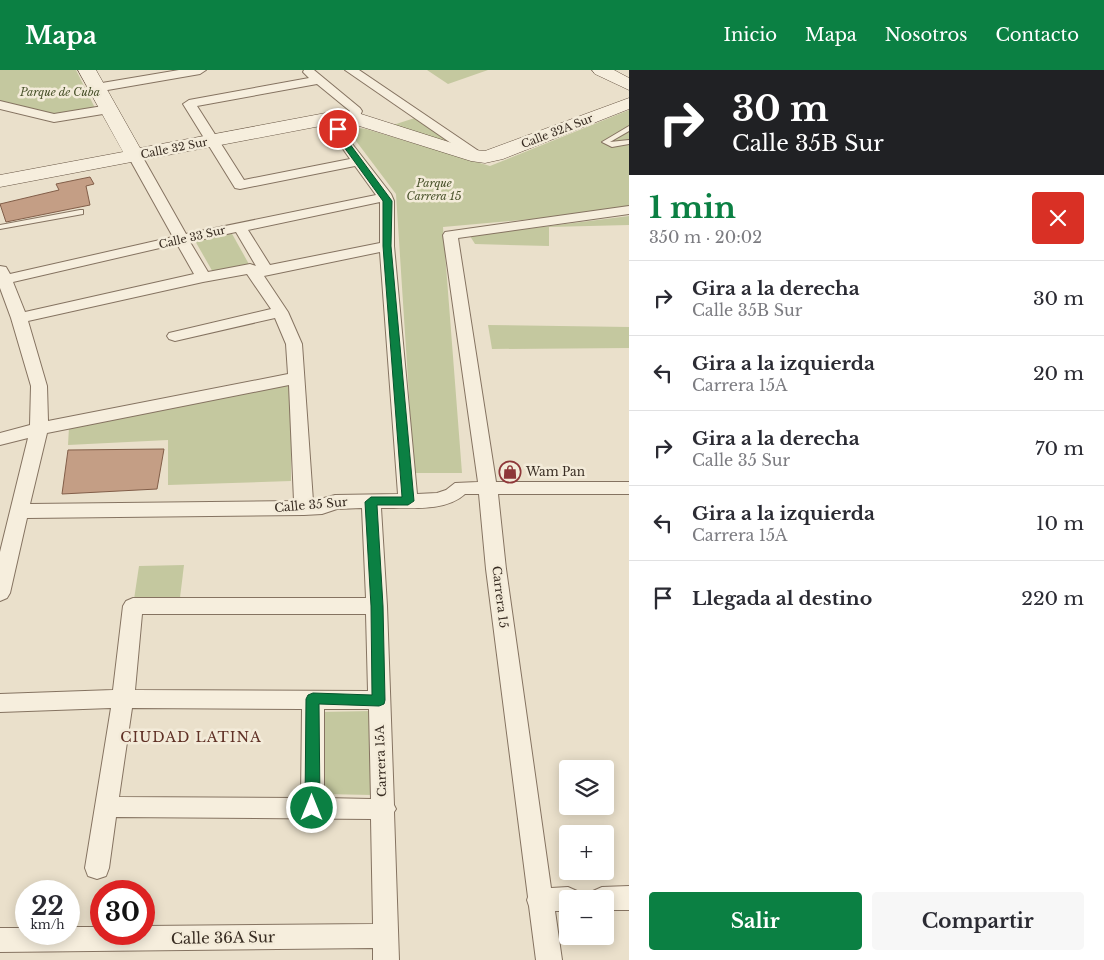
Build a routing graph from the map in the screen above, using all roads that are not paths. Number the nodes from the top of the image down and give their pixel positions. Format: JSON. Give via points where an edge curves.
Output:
{"nodes":[{"id":1,"x":87,"y":70,"type":"edge"},
{"id":2,"x":200,"y":70,"type":"edge"},
{"id":3,"x":306,"y":70,"type":"edge"},
{"id":4,"x":351,"y":70,"type":"edge"},
{"id":5,"x":601,"y":70,"type":"edge"},
{"id":6,"x":318,"y":80,"type":"junction"},
{"id":7,"x":629,"y":85,"type":"edge"},
{"id":8,"x":96,"y":88,"type":"junction"},
{"id":9,"x":629,"y":104,"type":"edge"},
{"id":10,"x":0,"y":105,"type":"edge"},
{"id":11,"x":109,"y":109,"type":"junction"},
{"id":12,"x":348,"y":118,"type":"junction"},
{"id":13,"x":629,"y":128,"type":"edge"},
{"id":14,"x":211,"y":141,"type":"junction"},
{"id":15,"x":629,"y":142,"type":"edge"},
{"id":16,"x":135,"y":156,"type":"junction"},
{"id":17,"x":482,"y":157,"type":"junction"},
{"id":18,"x":359,"y":161,"type":"junction"},
{"id":19,"x":3,"y":181,"type":"edge"},
{"id":20,"x":386,"y":196,"type":"junction"},
{"id":21,"x":629,"y":210,"type":"edge"},
{"id":22,"x":80,"y":212,"type":"dead end"},
{"id":23,"x":239,"y":226,"type":"junction"},
{"id":24,"x":0,"y":227,"type":"edge"},
{"id":25,"x":182,"y":239,"type":"junction"},
{"id":26,"x":387,"y":246,"type":"junction"},
{"id":27,"x":261,"y":272,"type":"junction"},
{"id":28,"x":2,"y":277,"type":"edge"},
{"id":29,"x":203,"y":277,"type":"junction"},
{"id":30,"x":280,"y":312,"type":"junction"},
{"id":31,"x":19,"y":318,"type":"junction"},
{"id":32,"x":175,"y":336,"type":"dead end"},
{"id":33,"x":297,"y":378,"type":"junction"},
{"id":34,"x":39,"y":429,"type":"junction"},
{"id":35,"x":0,"y":439,"type":"edge"},
{"id":36,"x":488,"y":488,"type":"junction"},
{"id":37,"x":629,"y":488,"type":"edge"},
{"id":38,"x":408,"y":501,"type":"junction"},
{"id":39,"x":371,"y":502,"type":"junction"},
{"id":40,"x":304,"y":508,"type":"junction"},
{"id":41,"x":19,"y":511,"type":"junction"},
{"id":42,"x":0,"y":593,"type":"edge"},
{"id":43,"x":377,"y":606,"type":"junction"},
{"id":44,"x":122,"y":698,"type":"junction"},
{"id":45,"x":313,"y":699,"type":"junction"},
{"id":46,"x":379,"y":700,"type":"junction"},
{"id":47,"x":0,"y":703,"type":"edge"},
{"id":48,"x":107,"y":807,"type":"junction"},
{"id":49,"x":312,"y":808,"type":"junction"},
{"id":50,"x":384,"y":809,"type":"junction"},
{"id":51,"x":97,"y":868,"type":"dead end"},
{"id":52,"x":629,"y":898,"type":"edge"},
{"id":53,"x":559,"y":899,"type":"edge"},
{"id":54,"x":614,"y":899,"type":"edge"},
{"id":55,"x":539,"y":900,"type":"junction"},
{"id":56,"x":0,"y":940,"type":"edge"},
{"id":57,"x":386,"y":948,"type":"edge"},
{"id":58,"x":549,"y":960,"type":"edge"}],
"edges":[{"from":1,"to":8,"type":"street"},
{"from":2,"to":8,"type":"street"},
{"from":3,"to":6,"type":"street"},
{"from":4,"to":17,"type":"street"},
{"from":5,"to":7,"type":"street"},
{"from":6,"to":12,"type":"street","via":[[356,111]]},
{"from":6,"to":14,"type":"street","via":[[189,104]]},
{"from":8,"to":11,"type":"street"},
{"from":9,"to":17,"type":"street","name":"Calle 32A Sur","via":[[496,155]]},
{"from":10,"to":11,"type":"street","via":[[54,118]]},
{"from":11,"to":16,"type":"street"},
{"from":12,"to":14,"type":"street","name":"Calle 32 Sur","via":[[309,121]]},
{"from":12,"to":17,"type":"street"},
{"from":12,"to":18,"type":"street","via":[[338,132]]},
{"from":13,"to":15,"type":"lane","via":[[605,142],[612,145]]},
{"from":14,"to":16,"type":"street","name":"Calle 32 Sur"},
{"from":14,"to":18,"type":"street","via":[[240,185]]},
{"from":16,"to":19,"type":"street","name":"Calle 32 Sur"},
{"from":16,"to":25,"type":"street"},
{"from":18,"to":20,"type":"street"},
{"from":20,"to":23,"type":"street","name":"Calle 33 Sur"},
{"from":20,"to":26,"type":"street"},
{"from":21,"to":36,"type":"street","name":"Carrera 15","via":[[450,234]]},
{"from":22,"to":24,"type":"lane"},
{"from":23,"to":25,"type":"street","name":"Calle 33 Sur"},
{"from":23,"to":27,"type":"street"},
{"from":25,"to":28,"type":"street","name":"Calle 33 Sur"},
{"from":25,"to":29,"type":"street"},
{"from":26,"to":27,"type":"street"},
{"from":26,"to":38,"type":"street"},
{"from":27,"to":29,"type":"street","via":[[250,269]]},
{"from":27,"to":30,"type":"street"},
{"from":28,"to":31,"type":"street"},
{"from":29,"to":31,"type":"street"},
{"from":30,"to":32,"type":"street"},
{"from":30,"to":33,"type":"street","via":[[294,344]]},
{"from":31,"to":34,"type":"street","via":[[39,386]]},
{"from":33,"to":34,"type":"street"},
{"from":33,"to":40,"type":"street"},
{"from":34,"to":35,"type":"street"},
{"from":34,"to":41,"type":"street"},
{"from":36,"to":37,"type":"street","name":"Calle 35 Sur"},
{"from":36,"to":38,"type":"street","name":"Calle 35 Sur","via":[[461,488],[454,495],[438,500]]},
{"from":36,"to":55,"type":"street","name":"Carrera 15"},
{"from":38,"to":39,"type":"street","name":"Calle 35 Sur"},
{"from":39,"to":40,"type":"street","name":"Calle 35 Sur","via":[[335,502]]},
{"from":39,"to":43,"type":"street","name":"Carrera 15A"},
{"from":40,"to":41,"type":"street","name":"Calle 35 Sur"},
{"from":41,"to":42,"type":"street"},
{"from":43,"to":44,"type":"street","via":[[133,606]]},
{"from":43,"to":46,"type":"street","name":"Carrera 15A"},
{"from":44,"to":45,"type":"street"},
{"from":44,"to":47,"type":"street"},
{"from":44,"to":48,"type":"street"},
{"from":45,"to":46,"type":"street"},
{"from":45,"to":49,"type":"street"},
{"from":46,"to":50,"type":"street","name":"Carrera 15A"},
{"from":48,"to":49,"type":"street"},
{"from":48,"to":51,"type":"street"},
{"from":49,"to":50,"type":"street"},
{"from":50,"to":57,"type":"street","name":"Carrera 15A"},
{"from":52,"to":54,"type":"street"},
{"from":53,"to":55,"type":"street"},
{"from":55,"to":58,"type":"street","name":"Carrera 15"},
{"from":56,"to":57,"type":"street","name":"Calle 36A Sur"}]}
